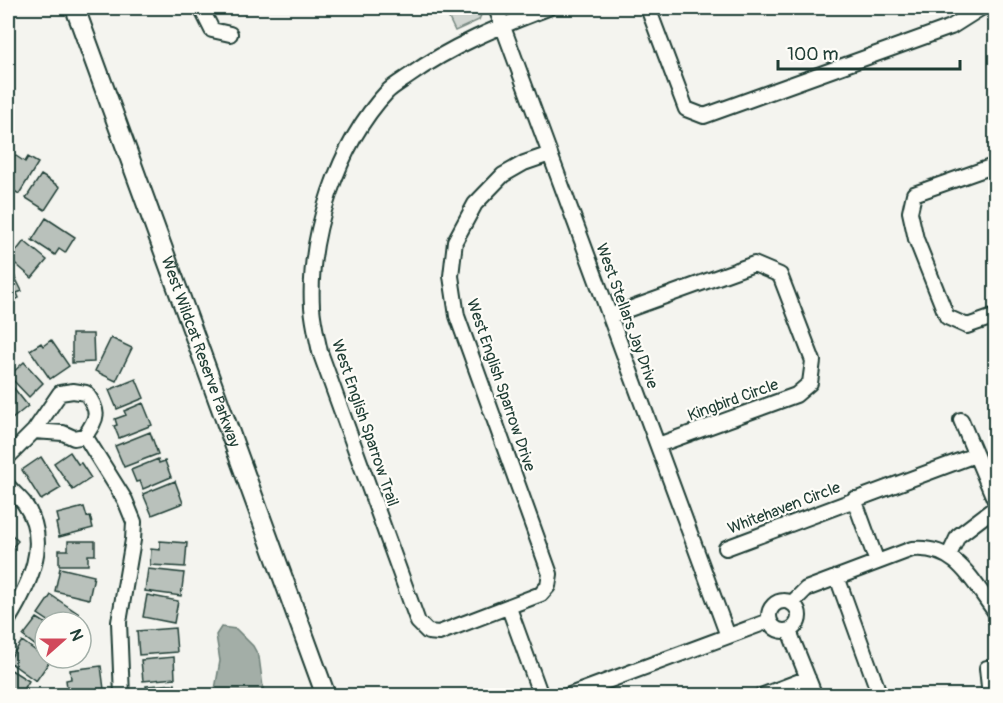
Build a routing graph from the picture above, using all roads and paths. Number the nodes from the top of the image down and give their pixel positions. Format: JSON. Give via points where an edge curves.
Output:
{"nodes":[{"id":1,"x":75,"y":8,"type":"edge"},
{"id":2,"x":201,"y":8,"type":"edge"},
{"id":3,"x":496,"y":8,"type":"edge"},
{"id":4,"x":548,"y":8,"type":"edge"},
{"id":5,"x":648,"y":8,"type":"edge"},
{"id":6,"x":981,"y":8,"type":"edge"},
{"id":7,"x":502,"y":25,"type":"junction"},
{"id":8,"x":230,"y":34,"type":"dead end"},
{"id":9,"x":550,"y":154,"type":"junction"},
{"id":10,"x":996,"y":165,"type":"edge"},
{"id":11,"x":610,"y":316,"type":"junction"},
{"id":12,"x":996,"y":316,"type":"edge"},
{"id":13,"x":962,"y":420,"type":"dead end"},
{"id":14,"x":34,"y":431,"type":"junction"},
{"id":15,"x":85,"y":436,"type":"junction"},
{"id":16,"x":658,"y":445,"type":"junction"},
{"id":17,"x":975,"y":455,"type":"junction"},
{"id":18,"x":8,"y":457,"type":"edge"},
{"id":19,"x":8,"y":486,"type":"edge"},
{"id":20,"x":854,"y":499,"type":"junction"},
{"id":21,"x":996,"y":505,"type":"edge"},
{"id":22,"x":726,"y":548,"type":"dead end"},
{"id":23,"x":949,"y":555,"type":"junction"},
{"id":24,"x":877,"y":562,"type":"junction"},
{"id":25,"x":837,"y":577,"type":"junction"},
{"id":26,"x":792,"y":603,"type":"junction"},
{"id":27,"x":509,"y":608,"type":"junction"},
{"id":28,"x":996,"y":612,"type":"edge"},
{"id":29,"x":8,"y":620,"type":"edge"},
{"id":30,"x":769,"y":621,"type":"junction"},
{"id":31,"x":789,"y":631,"type":"junction"},
{"id":32,"x":728,"y":636,"type":"junction"},
{"id":33,"x":987,"y":668,"type":"dead end"},
{"id":34,"x":808,"y":678,"type":"junction"},
{"id":35,"x":123,"y":696,"type":"edge"},
{"id":36,"x":326,"y":696,"type":"edge"},
{"id":37,"x":541,"y":696,"type":"edge"},
{"id":38,"x":567,"y":696,"type":"edge"},
{"id":39,"x":761,"y":696,"type":"edge"},
{"id":40,"x":815,"y":696,"type":"edge"},
{"id":41,"x":880,"y":696,"type":"edge"},
{"id":42,"x":990,"y":696,"type":"edge"}],
"edges":[{"from":1,"to":36,"type":"main road","name":"West Wildcat Reserve Parkway"},
{"from":2,"to":8,"type":"street","via":[[212,30]]},
{"from":3,"to":7,"type":"street","name":"West Stellars Jay Drive"},
{"from":4,"to":7,"type":"street","name":"West English Sparrow Trail"},
{"from":5,"to":6,"type":"street","via":[[686,109],[704,116],[951,27]]},
{"from":7,"to":9,"type":"street","name":"West Stellars Jay Drive"},
{"from":7,"to":27,"type":"street","name":"West English Sparrow Trail","via":[[429,62],[388,91],[364,121],[340,166],[320,222],[312,308],[320,352],[418,622],[428,632],[439,633]]},
{"from":9,"to":11,"type":"street","name":"West Stellars Jay Drive"},
{"from":9,"to":27,"type":"street","name":"West English Sparrow Drive","via":[[503,175],[475,204],[455,242],[451,276],[457,316],[550,574],[541,594]]},
{"from":10,"to":12,"type":"street","via":[[914,194],[910,212],[916,239],[947,317],[967,326]]},
{"from":11,"to":16,"type":"street","name":"West Stellars Jay Drive"},
{"from":11,"to":16,"type":"street","name":"Kingbird Circle","via":[[754,264],[780,275],[813,361],[810,383],[796,395]]},
{"from":13,"to":17,"type":"street"},
{"from":14,"to":15,"type":"street","via":[[63,433],[74,438]]},
{"from":14,"to":15,"type":"street","via":[[60,393],[73,391],[86,393],[97,412]]},
{"from":14,"to":18,"type":"street"},
{"from":15,"to":35,"type":"street","via":[[125,500],[134,522],[118,622]]},
{"from":16,"to":32,"type":"street","name":"West Stellars Jay Drive"},
{"from":17,"to":20,"type":"street","name":"Whitehaven Circle"},
{"from":17,"to":21,"type":"street"},
{"from":19,"to":29,"type":"street","via":[[24,504],[37,532],[35,565]]},
{"from":20,"to":22,"type":"street","name":"Whitehaven Circle"},
{"from":20,"to":24,"type":"street","name":"Whitehaven Circle"},
{"from":21,"to":23,"type":"street","via":[[958,536]]},
{"from":23,"to":24,"type":"street","via":[[912,549]]},
{"from":23,"to":28,"type":"street"},
{"from":24,"to":25,"type":"street"},
{"from":25,"to":26,"type":"street","via":[[806,589]]},
{"from":25,"to":41,"type":"street"},
{"from":26,"to":30,"type":"street","via":[[773,605]]},
{"from":26,"to":31,"type":"street","via":[[800,615]]},
{"from":27,"to":37,"type":"street"},
{"from":30,"to":31,"type":"street","via":[[779,631]]},
{"from":30,"to":32,"type":"street"},
{"from":31,"to":34,"type":"street"},
{"from":32,"to":38,"type":"street"},
{"from":33,"to":42,"type":"street"},
{"from":34,"to":39,"type":"street"},
{"from":34,"to":40,"type":"street"}]}
